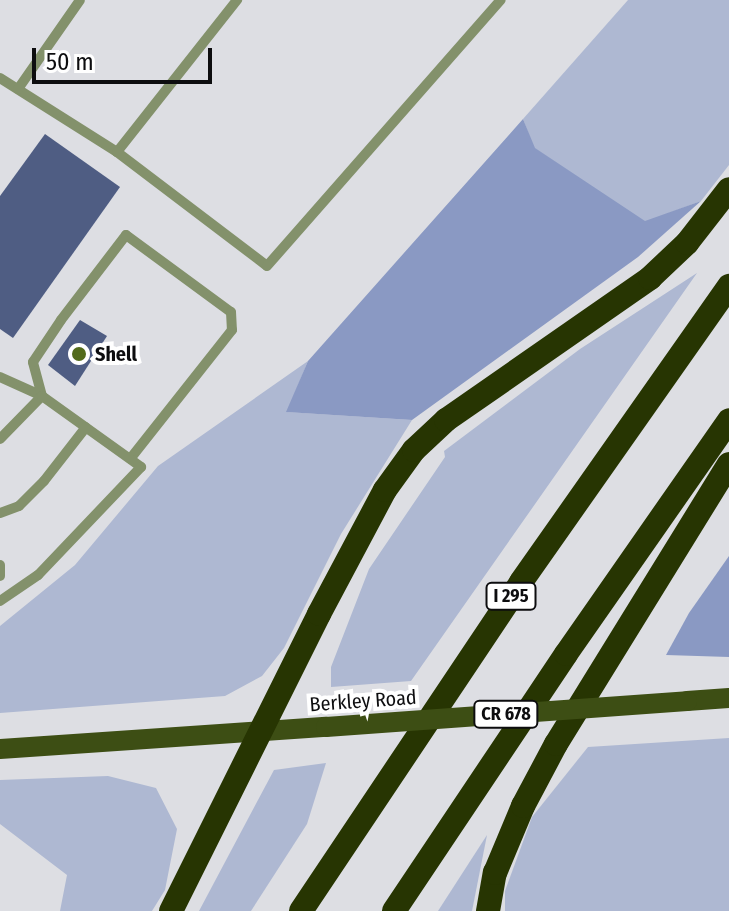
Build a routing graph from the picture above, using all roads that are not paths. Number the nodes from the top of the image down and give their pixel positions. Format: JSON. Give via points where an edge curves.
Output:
{"nodes":[{"id":1,"x":80,"y":0,"type":"edge"},
{"id":2,"x":237,"y":0,"type":"edge"},
{"id":3,"x":501,"y":0,"type":"edge"},
{"id":4,"x":0,"y":78,"type":"edge"},
{"id":5,"x":18,"y":89,"type":"junction"},
{"id":6,"x":117,"y":152,"type":"junction"},
{"id":7,"x":729,"y":189,"type":"edge"},
{"id":8,"x":729,"y":286,"type":"edge"},
{"id":9,"x":0,"y":377,"type":"edge"},
{"id":10,"x":42,"y":396,"type":"junction"},
{"id":11,"x":729,"y":420,"type":"edge"},
{"id":12,"x":86,"y":427,"type":"junction"},
{"id":13,"x":0,"y":439,"type":"edge"},
{"id":14,"x":130,"y":459,"type":"junction"},
{"id":15,"x":729,"y":464,"type":"edge"},
{"id":16,"x":0,"y":513,"type":"edge"},
{"id":17,"x":0,"y":565,"type":"edge"},
{"id":18,"x":0,"y":576,"type":"edge"},
{"id":19,"x":0,"y":601,"type":"edge"},
{"id":20,"x":729,"y":698,"type":"edge"},
{"id":21,"x":259,"y":733,"type":"junction"},
{"id":22,"x":0,"y":749,"type":"edge"},
{"id":23,"x":171,"y":911,"type":"edge"},
{"id":24,"x":301,"y":911,"type":"edge"},
{"id":25,"x":394,"y":911,"type":"edge"},
{"id":26,"x":488,"y":911,"type":"edge"}],
"edges":[{"from":1,"to":5,"type":"lane"},
{"from":2,"to":6,"type":"lane"},
{"from":3,"to":6,"type":"lane","via":[[267,266]]},
{"from":4,"to":5,"type":"lane"},
{"from":5,"to":6,"type":"lane"},
{"from":7,"to":21,"type":"highway","via":[[687,243],[650,278],[469,403],[414,450],[385,490]]},
{"from":8,"to":24,"type":"highway","number":"I 295","via":[[539,556]]},
{"from":9,"to":10,"type":"lane"},
{"from":10,"to":12,"type":"lane"},
{"from":10,"to":13,"type":"lane"},
{"from":10,"to":14,"type":"lane","via":[[33,362],[126,235],[231,312],[232,330]]},
{"from":11,"to":25,"type":"highway"},
{"from":12,"to":14,"type":"lane"},
{"from":12,"to":16,"type":"lane","via":[[28,498]]},
{"from":14,"to":19,"type":"lane","via":[[141,467],[38,575]]},
{"from":15,"to":26,"type":"highway","via":[[556,744],[495,873]]},
{"from":17,"to":18,"type":"lane"},
{"from":20,"to":21,"type":"main road","name":"Berkley Road","number":"CR 678","bridge":true},
{"from":21,"to":22,"type":"main road","name":"Berkley Road","number":"CR 678"},
{"from":21,"to":23,"type":"highway"}]}
